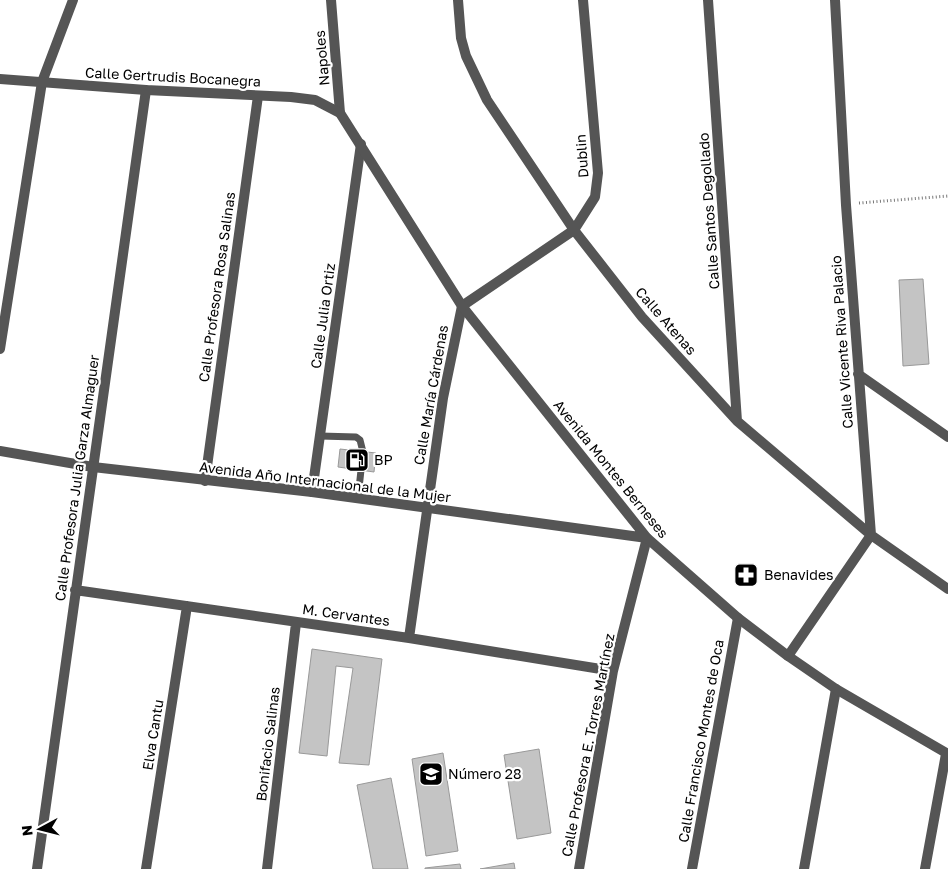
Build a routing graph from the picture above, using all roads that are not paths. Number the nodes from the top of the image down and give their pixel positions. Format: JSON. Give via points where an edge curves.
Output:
{"nodes":[{"id":1,"x":73,"y":0,"type":"edge"},
{"id":2,"x":330,"y":0,"type":"edge"},
{"id":3,"x":458,"y":0,"type":"edge"},
{"id":4,"x":583,"y":0,"type":"edge"},
{"id":5,"x":708,"y":0,"type":"edge"},
{"id":6,"x":835,"y":0,"type":"edge"},
{"id":7,"x":0,"y":79,"type":"edge"},
{"id":8,"x":42,"y":82,"type":"junction"},
{"id":9,"x":146,"y":90,"type":"junction"},
{"id":10,"x":258,"y":96,"type":"junction"},
{"id":11,"x":340,"y":113,"type":"junction"},
{"id":12,"x":361,"y":144,"type":"junction"},
{"id":13,"x":574,"y":230,"type":"junction"},
{"id":14,"x":462,"y":306,"type":"junction"},
{"id":15,"x":0,"y":350,"type":"edge"},
{"id":16,"x":858,"y":374,"type":"junction"},
{"id":17,"x":737,"y":421,"type":"junction"},
{"id":18,"x":320,"y":436,"type":"junction"},
{"id":19,"x":948,"y":437,"type":"edge"},
{"id":20,"x":0,"y":452,"type":"edge"},
{"id":21,"x":363,"y":452,"type":"dead end"},
{"id":22,"x":93,"y":467,"type":"junction"},
{"id":23,"x":361,"y":470,"type":"dead end"},
{"id":24,"x":204,"y":481,"type":"junction"},
{"id":25,"x":312,"y":492,"type":"junction"},
{"id":26,"x":358,"y":498,"type":"junction"},
{"id":27,"x":426,"y":507,"type":"junction"},
{"id":28,"x":871,"y":535,"type":"junction"},
{"id":29,"x":647,"y":538,"type":"junction"},
{"id":30,"x":75,"y":590,"type":"junction"},
{"id":31,"x":948,"y":590,"type":"edge"},
{"id":32,"x":187,"y":606,"type":"junction"},
{"id":33,"x":738,"y":618,"type":"junction"},
{"id":34,"x":296,"y":622,"type":"junction"},
{"id":35,"x":409,"y":638,"type":"junction"},
{"id":36,"x":788,"y":656,"type":"junction"},
{"id":37,"x":613,"y":670,"type":"junction"},
{"id":38,"x":836,"y":689,"type":"junction"},
{"id":39,"x":947,"y":754,"type":"edge"},
{"id":40,"x":36,"y":869,"type":"edge"},
{"id":41,"x":146,"y":869,"type":"edge"},
{"id":42,"x":267,"y":869,"type":"edge"},
{"id":43,"x":579,"y":869,"type":"edge"},
{"id":44,"x":692,"y":869,"type":"edge"},
{"id":45,"x":804,"y":869,"type":"edge"},
{"id":46,"x":925,"y":869,"type":"edge"}],
"edges":[{"from":1,"to":8,"type":"street"},
{"from":2,"to":11,"type":"street","name":"Napoles"},
{"from":3,"to":13,"type":"street","name":"Calle Atenas","via":[[461,38],[473,73],[487,100]]},
{"from":4,"to":13,"type":"street","name":"Dublin","via":[[598,186],[595,197]]},
{"from":5,"to":17,"type":"street","name":"Calle Santos Degollado"},
{"from":6,"to":16,"type":"street","name":"Calle Vicente Riva Palacio"},
{"from":7,"to":8,"type":"street","name":"Calle Gertrudis Bocanegra"},
{"from":8,"to":9,"type":"street","name":"Calle Gertrudis Bocanegra"},
{"from":8,"to":15,"type":"street"},
{"from":9,"to":10,"type":"street","name":"Calle Gertrudis Bocanegra"},
{"from":9,"to":22,"type":"street","name":"Calle Profesora Julia Garza Almaguer"},
{"from":10,"to":11,"type":"street","name":"Calle Gertrudis Bocanegra","via":[[315,100]]},
{"from":10,"to":24,"type":"street","name":"Calle Profesora Rosa Salinas"},
{"from":11,"to":12,"type":"street","name":"Avenida Montes Berneses"},
{"from":12,"to":14,"type":"street","name":"Avenida Montes Berneses"},
{"from":12,"to":18,"type":"street","name":"Calle Julia Ortiz"},
{"from":13,"to":14,"type":"street","name":"Dublin"},
{"from":13,"to":17,"type":"street","name":"Calle Atenas","via":[[642,317]]},
{"from":14,"to":27,"type":"street","name":"Calle María Cárdenas"},
{"from":14,"to":29,"type":"street","name":"Avenida Montes Berneses"},
{"from":16,"to":19,"type":"street"},
{"from":16,"to":28,"type":"street","name":"Calle Vicente Riva Palacio"},
{"from":17,"to":28,"type":"street","name":"Calle Atenas"},
{"from":18,"to":21,"type":"lane","via":[[356,437]]},
{"from":18,"to":25,"type":"street","name":"Calle Julia Ortiz"},
{"from":20,"to":22,"type":"street","name":"Avenida Año Internacional de la Mujer"},
{"from":22,"to":24,"type":"street","name":"Avenida Año Internacional de la Mujer"},
{"from":22,"to":30,"type":"street","name":"Calle Profesora Julia Garza Almaguer"},
{"from":23,"to":26,"type":"lane"},
{"from":24,"to":25,"type":"street","name":"Avenida Año Internacional de la Mujer"},
{"from":25,"to":26,"type":"street","name":"Avenida Año Internacional de la Mujer"},
{"from":26,"to":27,"type":"street","name":"Avenida Año Internacional de la Mujer"},
{"from":27,"to":29,"type":"street","name":"Avenida Año Internacional de la Mujer"},
{"from":27,"to":35,"type":"street","name":"Calle María Cárdenas"},
{"from":28,"to":31,"type":"street","name":"Calle Atenas"},
{"from":28,"to":36,"type":"street"},
{"from":29,"to":33,"type":"street","name":"Avenida Montes Berneses"},
{"from":29,"to":37,"type":"street","name":"Calle Profesora E. Torres Martínez"},
{"from":30,"to":32,"type":"street","name":"M. Cervantes"},
{"from":30,"to":40,"type":"street","name":"Calle Profesora Julia Garza Almaguer"},
{"from":32,"to":34,"type":"street","name":"M. Cervantes"},
{"from":32,"to":41,"type":"street","name":"Elva Cantu"},
{"from":33,"to":36,"type":"street","name":"Avenida Montes Berneses"},
{"from":33,"to":44,"type":"street","name":"Calle Francisco Montes de Oca"},
{"from":34,"to":35,"type":"street","name":"M. Cervantes"},
{"from":34,"to":42,"type":"street","name":"Bonifacio Salinas"},
{"from":35,"to":37,"type":"street","name":"M. Cervantes"},
{"from":36,"to":38,"type":"street","name":"Avenida Montes Berneses"},
{"from":37,"to":43,"type":"street","name":"Calle Profesora E. Torres Martínez"},
{"from":38,"to":39,"type":"street","name":"Avenida Montes Berneses"},
{"from":38,"to":45,"type":"street"},
{"from":39,"to":46,"type":"street"}]}
